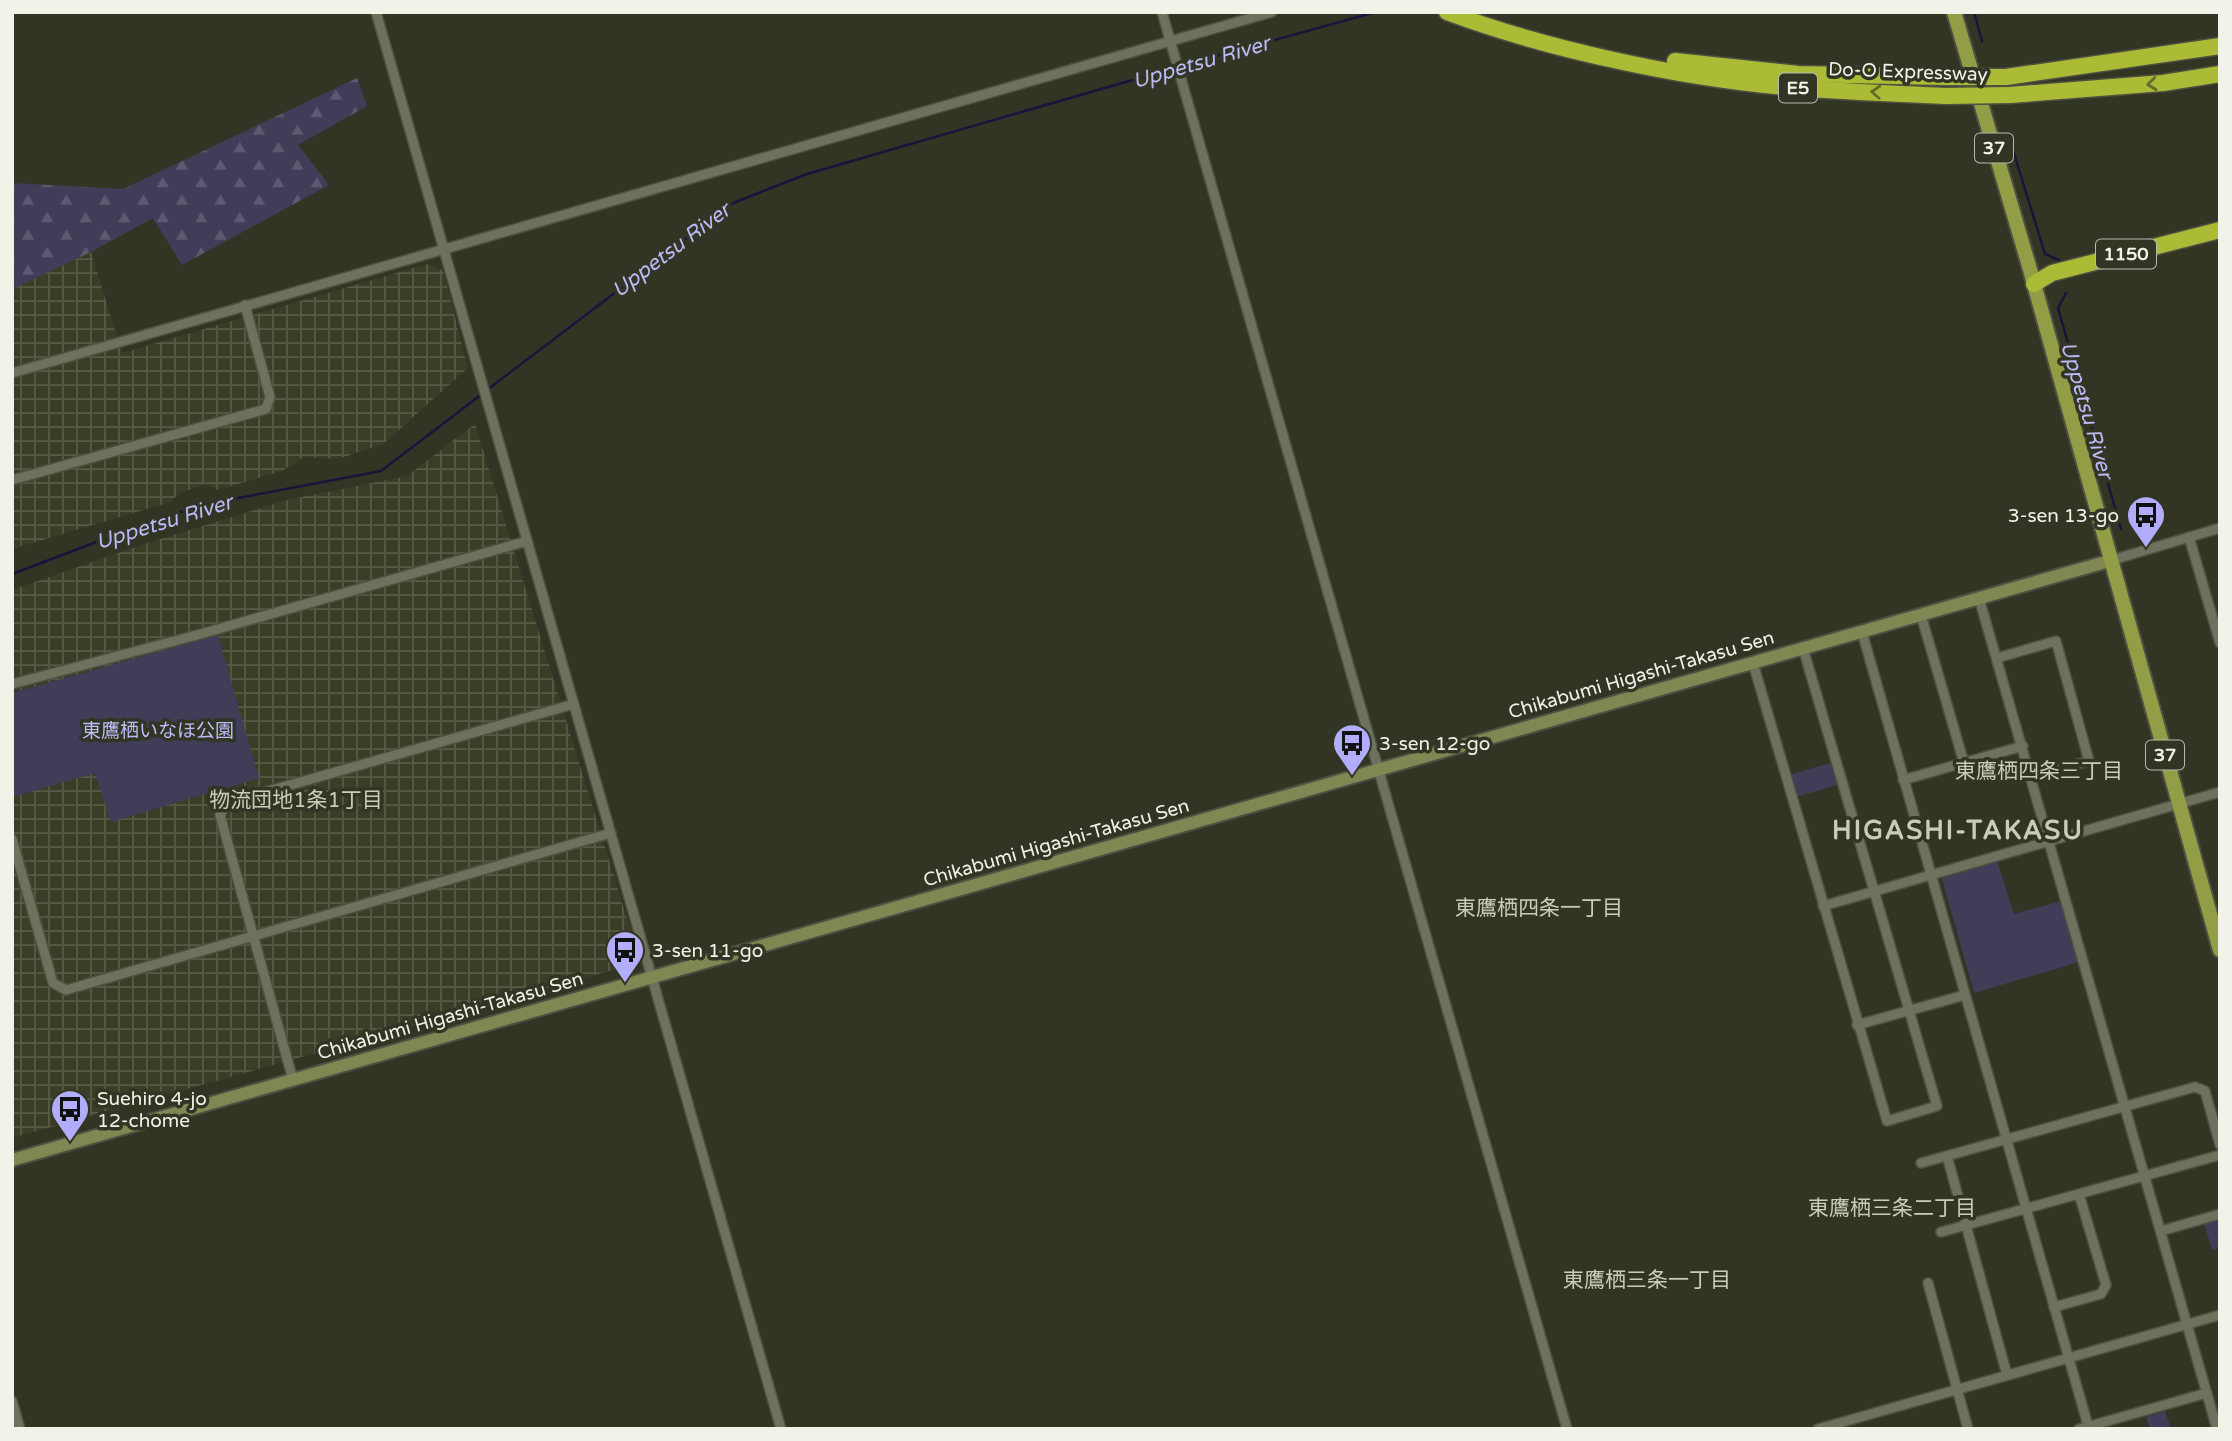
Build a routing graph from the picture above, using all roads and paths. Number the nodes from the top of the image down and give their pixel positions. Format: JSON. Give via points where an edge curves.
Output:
{"nodes":[{"id":1,"x":376,"y":12,"type":"edge"},
{"id":2,"x":1162,"y":12,"type":"edge"},
{"id":3,"x":1272,"y":12,"type":"edge"},
{"id":4,"x":1447,"y":12,"type":"edge"},
{"id":5,"x":1954,"y":12,"type":"edge"},
{"id":6,"x":1170,"y":42,"type":"junction"},
{"id":7,"x":1555,"y":45,"type":"junction"},
{"id":8,"x":2220,"y":46,"type":"edge"},
{"id":9,"x":2220,"y":56,"type":"edge"},
{"id":10,"x":2220,"y":74,"type":"edge"},
{"id":11,"x":2006,"y":77,"type":"junction"},
{"id":12,"x":2220,"y":230,"type":"edge"},
{"id":13,"x":2220,"y":239,"type":"edge"},
{"id":14,"x":444,"y":248,"type":"junction"},
{"id":15,"x":2034,"y":284,"type":"junction"},
{"id":16,"x":245,"y":305,"type":"junction"},
{"id":17,"x":12,"y":373,"type":"edge"},
{"id":18,"x":12,"y":480,"type":"edge"},
{"id":19,"x":2220,"y":528,"type":"edge"},
{"id":20,"x":2189,"y":537,"type":"junction"},
{"id":21,"x":527,"y":541,"type":"junction"},
{"id":22,"x":2109,"y":561,"type":"junction"},
{"id":23,"x":1979,"y":598,"type":"junction"},
{"id":24,"x":2215,"y":612,"type":"edge"},
{"id":25,"x":1921,"y":615,"type":"junction"},
{"id":26,"x":1862,"y":632,"type":"junction"},
{"id":27,"x":2220,"y":643,"type":"edge"},
{"id":28,"x":1803,"y":648,"type":"junction"},
{"id":29,"x":1997,"y":658,"type":"junction"},
{"id":30,"x":1753,"y":663,"type":"junction"},
{"id":31,"x":12,"y":684,"type":"edge"},
{"id":32,"x":574,"y":704,"type":"junction"},
{"id":33,"x":2023,"y":746,"type":"junction"},
{"id":34,"x":1964,"y":763,"type":"junction"},
{"id":35,"x":1379,"y":770,"type":"junction"},
{"id":36,"x":2032,"y":777,"type":"junction"},
{"id":37,"x":1903,"y":780,"type":"junction"},
{"id":38,"x":2220,"y":792,"type":"edge"},
{"id":39,"x":2178,"y":804,"type":"junction"},
{"id":40,"x":611,"y":834,"type":"junction"},
{"id":41,"x":12,"y":839,"type":"edge"},
{"id":42,"x":2049,"y":841,"type":"junction"},
{"id":43,"x":1931,"y":875,"type":"junction"},
{"id":44,"x":1873,"y":892,"type":"junction"},
{"id":45,"x":1823,"y":906,"type":"junction"},
{"id":46,"x":251,"y":937,"type":"junction"},
{"id":47,"x":2220,"y":950,"type":"edge"},
{"id":48,"x":652,"y":975,"type":"junction"},
{"id":49,"x":1965,"y":995,"type":"junction"},
{"id":50,"x":1909,"y":1011,"type":"junction"},
{"id":51,"x":1857,"y":1025,"type":"junction"},
{"id":52,"x":293,"y":1080,"type":"junction"},
{"id":53,"x":2125,"y":1105,"type":"junction"},
{"id":54,"x":2006,"y":1139,"type":"junction"},
{"id":55,"x":2220,"y":1145,"type":"edge"},
{"id":56,"x":2220,"y":1155,"type":"edge"},
{"id":57,"x":1947,"y":1156,"type":"junction"},
{"id":58,"x":12,"y":1160,"type":"edge"},
{"id":59,"x":1922,"y":1163,"type":"dead end"},
{"id":60,"x":2145,"y":1175,"type":"junction"},
{"id":61,"x":2079,"y":1194,"type":"junction"},
{"id":62,"x":2026,"y":1208,"type":"junction"},
{"id":63,"x":2220,"y":1214,"type":"edge"},
{"id":64,"x":1966,"y":1225,"type":"junction"},
{"id":65,"x":2161,"y":1231,"type":"junction"},
{"id":66,"x":1941,"y":1232,"type":"dead end"},
{"id":67,"x":1928,"y":1283,"type":"dead end"},
{"id":68,"x":2054,"y":1307,"type":"junction"},
{"id":69,"x":2220,"y":1315,"type":"edge"},
{"id":70,"x":2186,"y":1325,"type":"junction"},
{"id":71,"x":2069,"y":1358,"type":"junction"},
{"id":72,"x":2007,"y":1375,"type":"junction"},
{"id":73,"x":1957,"y":1389,"type":"junction"},
{"id":74,"x":2207,"y":1393,"type":"junction"},
{"id":75,"x":12,"y":1401,"type":"edge"},
{"id":76,"x":2086,"y":1428,"type":"edge"},
{"id":77,"x":20,"y":1429,"type":"edge"},
{"id":78,"x":782,"y":1429,"type":"edge"},
{"id":79,"x":1567,"y":1429,"type":"edge"},
{"id":80,"x":1818,"y":1429,"type":"edge"},
{"id":81,"x":1968,"y":1429,"type":"edge"},
{"id":82,"x":2217,"y":1429,"type":"edge"}],
"edges":[{"from":1,"to":14,"type":"street"},
{"from":2,"to":6,"type":"street"},
{"from":3,"to":6,"type":"street"},
{"from":4,"to":7,"type":"highway","name":"Do-O Expressway","number":"E5"},
{"from":5,"to":15,"type":"main road","number":"37"},
{"from":6,"to":14,"type":"street"},
{"from":6,"to":35,"type":"street"},
{"from":10,"to":7,"type":"highway","name":"Do-O Expressway","number":"E5","one_way":true,"bridge":true,"via":[[2151,85],[1945,96],[1783,87],[1670,71]]},
{"from":7,"to":11,"type":"highway","name":"Do-O Expressway","number":"E5","bridge":true,"via":[[1798,74]]},
{"from":8,"to":11,"type":"highway"},
{"from":9,"to":11,"type":"highway","name":"Do-O Expressway","number":"E5"},
{"from":12,"to":15,"type":"highway","number":"1150","via":[[2052,273]]},
{"from":13,"to":15,"type":"highway","number":"1150","via":[[2055,284]]},
{"from":14,"to":16,"type":"street"},
{"from":14,"to":21,"type":"street"},
{"from":15,"to":22,"type":"main road","number":"37"},
{"from":16,"to":17,"type":"street"},
{"from":16,"to":18,"type":"street","via":[[270,397],[265,409]]},
{"from":19,"to":20,"type":"street"},
{"from":20,"to":22,"type":"street"},
{"from":20,"to":24,"type":"street"},
{"from":21,"to":31,"type":"street"},
{"from":21,"to":32,"type":"street"},
{"from":22,"to":23,"type":"street","name":"Chikabumi Higashi-Takasu Sen"},
{"from":22,"to":39,"type":"main road","number":"37"},
{"from":23,"to":25,"type":"street","name":"Chikabumi Higashi-Takasu Sen"},
{"from":23,"to":29,"type":"street"},
{"from":24,"to":27,"type":"street"},
{"from":25,"to":26,"type":"street","name":"Chikabumi Higashi-Takasu Sen"},
{"from":25,"to":34,"type":"street"},
{"from":26,"to":28,"type":"street","name":"Chikabumi Higashi-Takasu Sen"},
{"from":26,"to":37,"type":"street"},
{"from":28,"to":30,"type":"street","name":"Chikabumi Higashi-Takasu Sen"},
{"from":28,"to":44,"type":"street"},
{"from":29,"to":33,"type":"street"},
{"from":29,"to":36,"type":"street","via":[[2056,641],[2089,761]]},
{"from":30,"to":35,"type":"street","name":"Chikabumi Higashi-Takasu Sen"},
{"from":30,"to":45,"type":"street"},
{"from":32,"to":40,"type":"street"},
{"from":32,"to":46,"type":"street","via":[[227,803],[220,815]]},
{"from":33,"to":34,"type":"street"},
{"from":33,"to":36,"type":"street"},
{"from":34,"to":37,"type":"street"},
{"from":35,"to":48,"type":"street","name":"Chikabumi Higashi-Takasu Sen"},
{"from":35,"to":79,"type":"street"},
{"from":36,"to":42,"type":"street"},
{"from":37,"to":43,"type":"street"},
{"from":38,"to":39,"type":"street"},
{"from":39,"to":42,"type":"street"},
{"from":39,"to":47,"type":"main road","number":"37"},
{"from":40,"to":46,"type":"street"},
{"from":40,"to":48,"type":"street"},
{"from":41,"to":46,"type":"street","via":[[53,983],[66,990]]},
{"from":42,"to":43,"type":"street"},
{"from":42,"to":53,"type":"street"},
{"from":43,"to":44,"type":"street"},
{"from":43,"to":49,"type":"street"},
{"from":44,"to":45,"type":"street"},
{"from":44,"to":50,"type":"street"},
{"from":45,"to":51,"type":"street"},
{"from":46,"to":52,"type":"street"},
{"from":48,"to":52,"type":"street","name":"Chikabumi Higashi-Takasu Sen"},
{"from":48,"to":78,"type":"street"},
{"from":49,"to":50,"type":"street"},
{"from":49,"to":54,"type":"street"},
{"from":50,"to":51,"type":"street"},
{"from":50,"to":51,"type":"street","via":[[1937,1106],[1887,1121]]},
{"from":52,"to":58,"type":"street","name":"Chikabumi Higashi-Takasu Sen"},
{"from":53,"to":54,"type":"street"},
{"from":53,"to":55,"type":"street","via":[[2196,1087],[2205,1091]]},
{"from":53,"to":60,"type":"street"},
{"from":54,"to":57,"type":"street"},
{"from":54,"to":62,"type":"street"},
{"from":56,"to":60,"type":"street"},
{"from":57,"to":59,"type":"street"},
{"from":57,"to":64,"type":"street"},
{"from":60,"to":61,"type":"street"},
{"from":60,"to":65,"type":"street"},
{"from":61,"to":62,"type":"street"},
{"from":61,"to":68,"type":"street","via":[[2106,1285],[2101,1294]]},
{"from":62,"to":64,"type":"street"},
{"from":62,"to":68,"type":"street"},
{"from":63,"to":65,"type":"street"},
{"from":64,"to":66,"type":"street"},
{"from":64,"to":72,"type":"street"},
{"from":65,"to":70,"type":"street"},
{"from":67,"to":73,"type":"street"},
{"from":68,"to":71,"type":"street"},
{"from":69,"to":70,"type":"street"},
{"from":70,"to":71,"type":"street"},
{"from":70,"to":74,"type":"street"},
{"from":71,"to":72,"type":"street"},
{"from":71,"to":76,"type":"street"},
{"from":72,"to":73,"type":"street"},
{"from":73,"to":80,"type":"street"},
{"from":73,"to":81,"type":"street"},
{"from":74,"to":76,"type":"street"},
{"from":74,"to":82,"type":"street"},
{"from":75,"to":77,"type":"street"}]}
